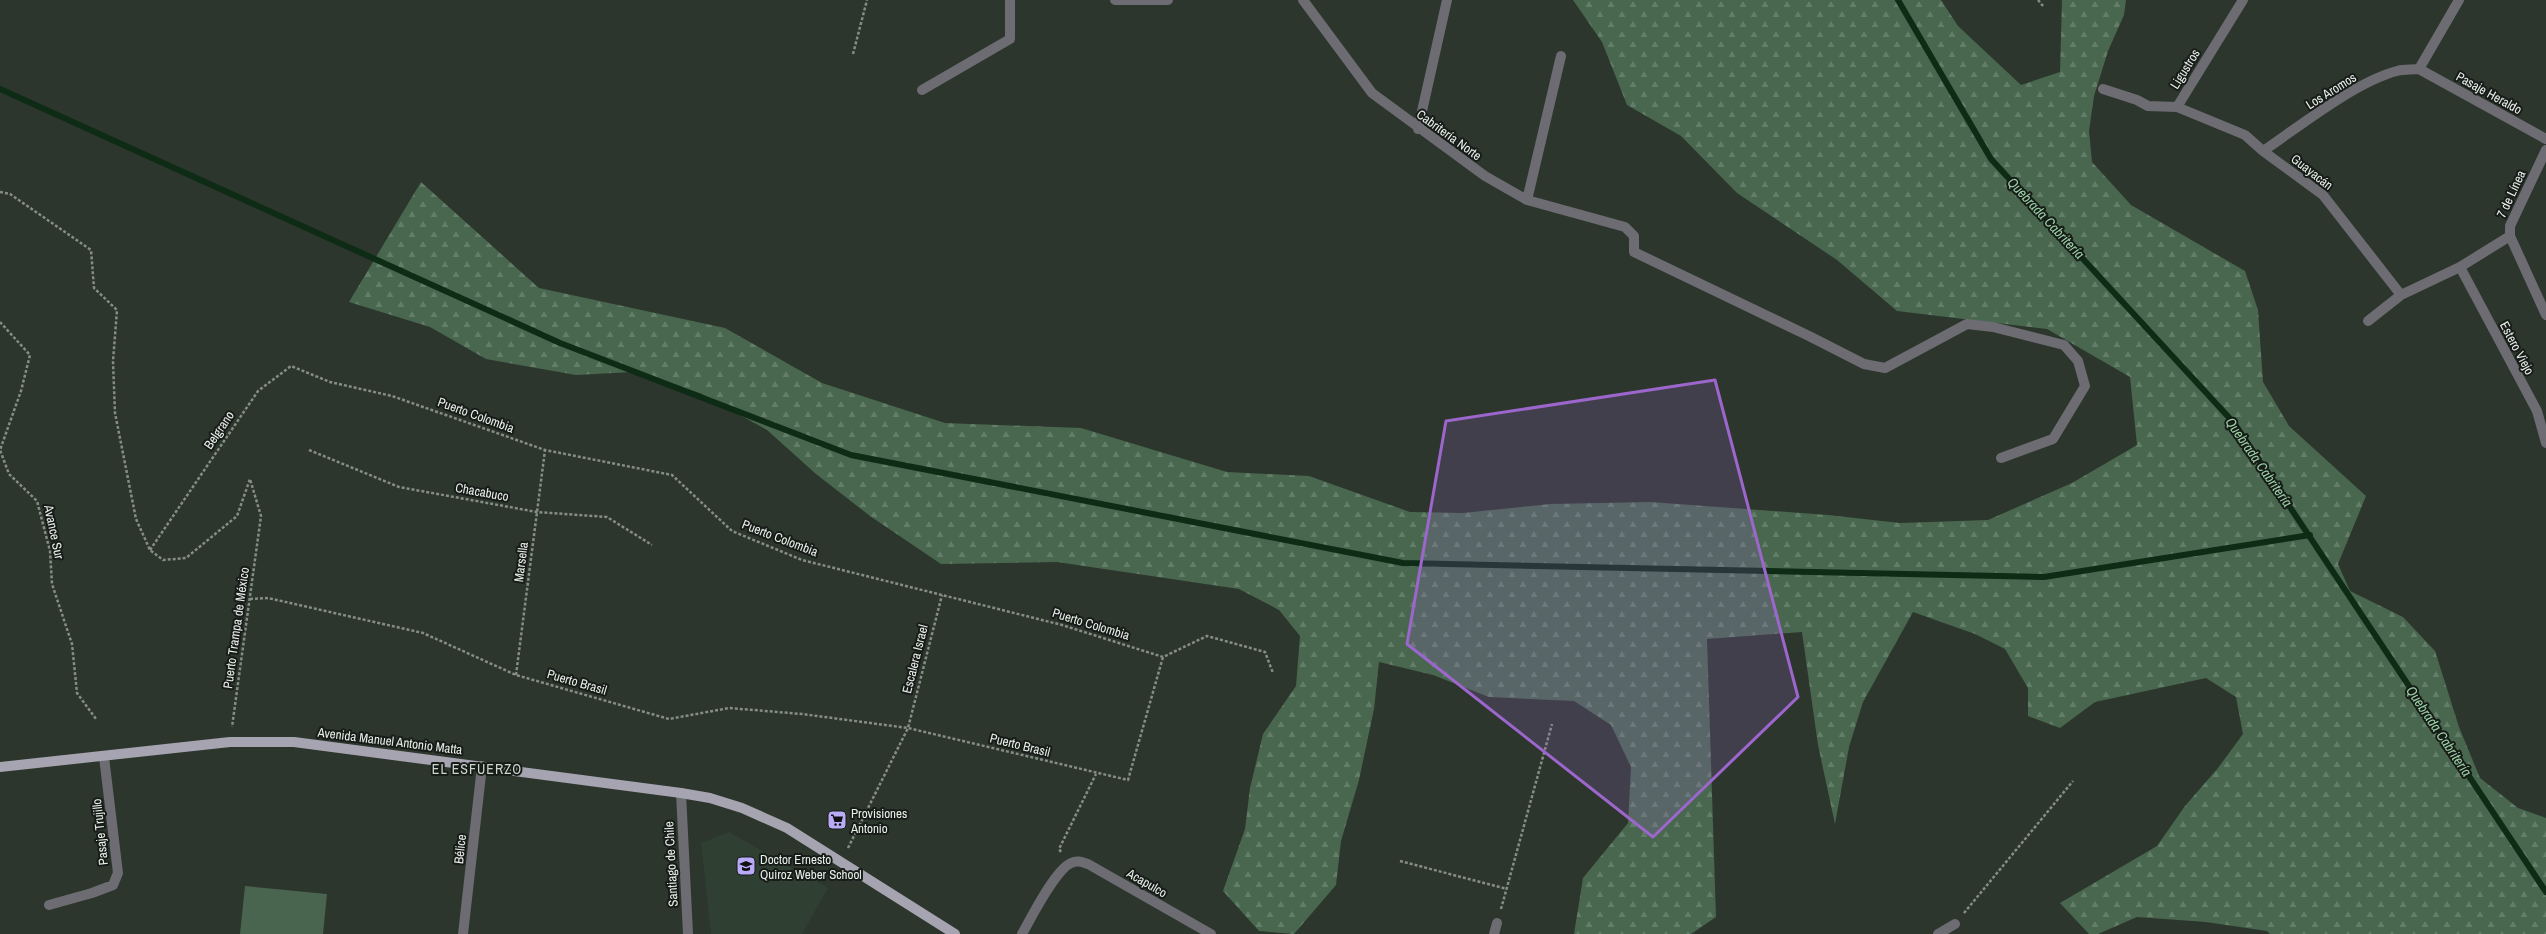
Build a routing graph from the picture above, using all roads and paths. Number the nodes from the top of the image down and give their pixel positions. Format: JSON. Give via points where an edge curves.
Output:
{"nodes":[{"id":1,"x":867,"y":0,"type":"edge"},
{"id":2,"x":1010,"y":0,"type":"edge"},
{"id":3,"x":1114,"y":0,"type":"edge"},
{"id":4,"x":1168,"y":0,"type":"edge"},
{"id":5,"x":1303,"y":0,"type":"edge"},
{"id":6,"x":1447,"y":0,"type":"edge"},
{"id":7,"x":2038,"y":0,"type":"edge"},
{"id":8,"x":2243,"y":0,"type":"edge"},
{"id":9,"x":2459,"y":0,"type":"edge"},
{"id":10,"x":2042,"y":6,"type":"dead end"},
{"id":11,"x":853,"y":54,"type":"dead end"},
{"id":12,"x":1561,"y":56,"type":"dead end"},
{"id":13,"x":2419,"y":69,"type":"junction"},
{"id":14,"x":2103,"y":89,"type":"dead end"},
{"id":15,"x":922,"y":90,"type":"dead end"},
{"id":16,"x":2177,"y":107,"type":"junction"},
{"id":17,"x":1418,"y":129,"type":"junction"},
{"id":18,"x":2546,"y":139,"type":"edge"},
{"id":19,"x":2546,"y":150,"type":"edge"},
{"id":20,"x":2263,"y":151,"type":"junction"},
{"id":21,"x":0,"y":192,"type":"edge"},
{"id":22,"x":1526,"y":200,"type":"junction"},
{"id":23,"x":2510,"y":236,"type":"junction"},
{"id":24,"x":2460,"y":267,"type":"junction"},
{"id":25,"x":2401,"y":295,"type":"junction"},
{"id":26,"x":2546,"y":315,"type":"edge"},
{"id":27,"x":2368,"y":321,"type":"dead end"},
{"id":28,"x":0,"y":322,"type":"edge"},
{"id":29,"x":330,"y":382,"type":"joint"},
{"id":30,"x":2546,"y":442,"type":"edge"},
{"id":31,"x":309,"y":450,"type":"dead end"},
{"id":32,"x":545,"y":450,"type":"junction"},
{"id":33,"x":2001,"y":458,"type":"dead end"},
{"id":34,"x":537,"y":512,"type":"junction"},
{"id":35,"x":652,"y":544,"type":"dead end"},
{"id":36,"x":150,"y":550,"type":"junction"},
{"id":37,"x":942,"y":595,"type":"junction"},
{"id":38,"x":250,"y":599,"type":"junction"},
{"id":39,"x":1163,"y":657,"type":"junction"},
{"id":40,"x":1273,"y":673,"type":"dead end"},
{"id":41,"x":516,"y":675,"type":"junction"},
{"id":42,"x":96,"y":719,"type":"dead end"},
{"id":43,"x":1552,"y":724,"type":"dead end"},
{"id":44,"x":908,"y":728,"type":"junction"},
{"id":45,"x":230,"y":742,"type":"junction"},
{"id":46,"x":104,"y":757,"type":"junction"},
{"id":47,"x":482,"y":766,"type":"junction"},
{"id":48,"x":0,"y":767,"type":"edge"},
{"id":49,"x":1096,"y":774,"type":"junction"},
{"id":50,"x":2073,"y":781,"type":"dead end"},
{"id":51,"x":681,"y":793,"type":"junction"},
{"id":52,"x":1400,"y":861,"type":"dead end"},
{"id":53,"x":841,"y":863,"type":"junction"},
{"id":54,"x":1070,"y":863,"type":"junction"},
{"id":55,"x":1507,"y":889,"type":"junction"},
{"id":56,"x":49,"y":905,"type":"dead end"},
{"id":57,"x":1498,"y":923,"type":"joint"},
{"id":58,"x":1955,"y":924,"type":"joint"},
{"id":59,"x":463,"y":934,"type":"edge"},
{"id":60,"x":688,"y":934,"type":"edge"},
{"id":61,"x":955,"y":934,"type":"edge"},
{"id":62,"x":1022,"y":934,"type":"edge"},
{"id":63,"x":1211,"y":934,"type":"edge"},
{"id":64,"x":1494,"y":934,"type":"edge"},
{"id":65,"x":1938,"y":934,"type":"edge"}],
"edges":[{"from":1,"to":11,"type":"path"},
{"from":2,"to":15,"type":"street","via":[[1010,39]]},
{"from":3,"to":4,"type":"street"},
{"from":5,"to":17,"type":"street","name":"Cabritería Norte","via":[[1372,93]]},
{"from":6,"to":17,"type":"street"},
{"from":7,"to":10,"type":"path"},
{"from":8,"to":16,"type":"street","name":"Ligustros"},
{"from":9,"to":13,"type":"street"},
{"from":12,"to":22,"type":"street"},
{"from":13,"to":18,"type":"street","name":"Pasaje Heraldo"},
{"from":13,"to":20,"type":"street","name":"Los Aromos","via":[[2398,70],[2379,77],[2345,96]]},
{"from":14,"to":16,"type":"street","name":"Ligustros","via":[[2148,106]]},
{"from":16,"to":20,"type":"street","name":"Guayacán","via":[[2245,135]]},
{"from":17,"to":22,"type":"street","name":"Cabritería Norte","via":[[1484,176]]},
{"from":19,"to":23,"type":"street","name":"7 de Línea","via":[[2510,226]]},
{"from":20,"to":25,"type":"street","name":"Guayacán","via":[[2323,196]]},
{"from":21,"to":36,"type":"path","via":[[10,194],[91,250],[94,288],[117,310],[113,361],[115,413],[136,519]]},
{"from":22,"to":33,"type":"street","name":"Cabritería Norte","via":[[1625,227],[1634,236],[1634,252],[1864,364],[1885,368],[1967,324],[1993,327],[2064,345],[2078,361],[2085,386],[2053,439]]},
{"from":23,"to":24,"type":"street"},
{"from":23,"to":26,"type":"street","name":"7 de Línea"},
{"from":24,"to":25,"type":"street"},
{"from":24,"to":30,"type":"street","name":"Estero Viejo","via":[[2537,411]]},
{"from":25,"to":27,"type":"street"},
{"from":28,"to":42,"type":"path","name":"Avance Sur","via":[[30,355],[21,391],[0,450],[9,474],[37,501],[50,552],[52,584],[72,644],[77,693]]},
{"from":29,"to":32,"type":"path","name":"Puerto Colombia","via":[[392,396]]},
{"from":29,"to":36,"type":"path","name":"Belgrano","via":[[291,366],[258,391]]},
{"from":31,"to":34,"type":"path","name":"Chacabuco","via":[[399,487]]},
{"from":32,"to":34,"type":"path","name":"Marsella"},
{"from":32,"to":37,"type":"path","name":"Puerto Colombia","via":[[672,475],[732,531],[802,560]]},
{"from":34,"to":35,"type":"path","name":"Chacabuco","via":[[607,517]]},
{"from":34,"to":41,"type":"path","name":"Marsella"},
{"from":36,"to":38,"type":"path","name":"Puerto Trampa de México","via":[[163,560],[186,558],[237,516],[250,479],[261,516]]},
{"from":37,"to":39,"type":"path","name":"Puerto Colombia","via":[[1062,625]]},
{"from":37,"to":44,"type":"path","name":"Escalera Israel"},
{"from":38,"to":41,"type":"path","name":"Puerto Brasil","via":[[268,598],[423,632]]},
{"from":38,"to":45,"type":"path","name":"Puerto Trampa de México"},
{"from":39,"to":40,"type":"path","via":[[1207,636],[1265,652]]},
{"from":39,"to":49,"type":"path","name":"Puerto Brasil","via":[[1128,780]]},
{"from":41,"to":44,"type":"path","name":"Puerto Brasil","via":[[669,718],[729,708],[802,714]]},
{"from":43,"to":55,"type":"path"},
{"from":44,"to":49,"type":"path","name":"Puerto Brasil"},
{"from":44,"to":53,"type":"path"},
{"from":45,"to":46,"type":"main road","name":"Avenida Manuel Antonio Matta"},
{"from":45,"to":47,"type":"main road","name":"Avenida Manuel Antonio Matta","via":[[294,742]]},
{"from":46,"to":48,"type":"main road","name":"Avenida Manuel Antonio Matta"},
{"from":46,"to":56,"type":"street","name":"Pasaje Trujillo","via":[[118,873],[113,885]]},
{"from":47,"to":51,"type":"main road","name":"Avenida Manuel Antonio Matta"},
{"from":47,"to":59,"type":"street","name":"Bélice"},
{"from":49,"to":54,"type":"path","via":[[1059,849]]},
{"from":50,"to":58,"type":"path"},
{"from":51,"to":53,"type":"main road","name":"Avenida Manuel Antonio Matta","via":[[710,798],[787,828]]},
{"from":51,"to":60,"type":"street","name":"Santiago de Chile"},
{"from":52,"to":55,"type":"path"},
{"from":53,"to":61,"type":"main road","name":"Avenida Manuel Antonio Matta"},
{"from":54,"to":62,"type":"street","via":[[1052,883]]},
{"from":54,"to":63,"type":"street","name":"Acapulco","via":[[1078,861],[1088,864]]},
{"from":55,"to":57,"type":"path"},
{"from":57,"to":64,"type":"street"},
{"from":58,"to":65,"type":"street"}]}
